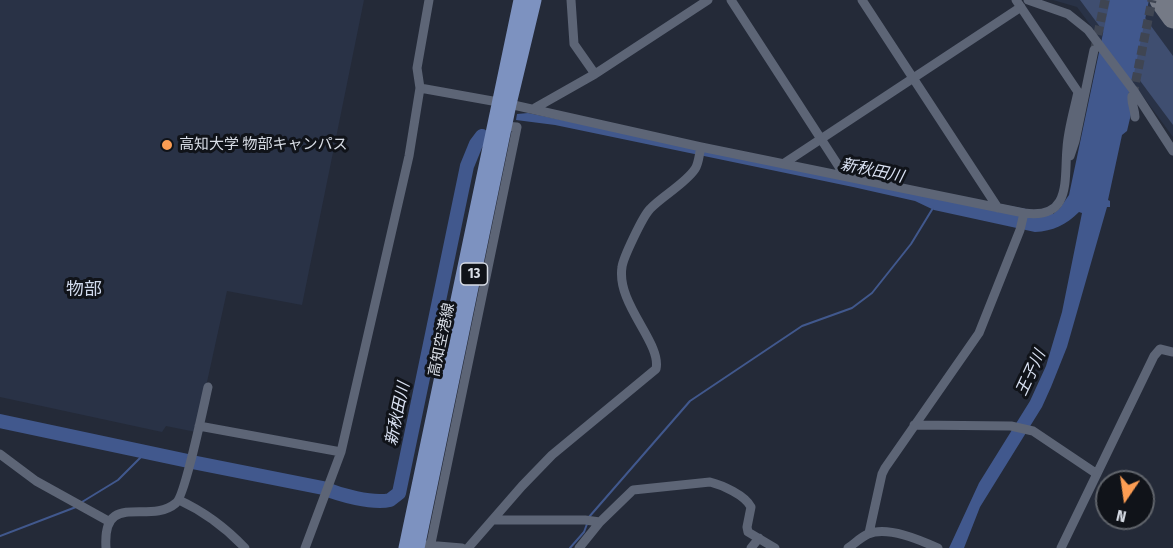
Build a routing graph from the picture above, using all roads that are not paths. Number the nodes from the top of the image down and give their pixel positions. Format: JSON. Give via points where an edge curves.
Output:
{"nodes":[{"id":1,"x":429,"y":0,"type":"edge"},
{"id":2,"x":521,"y":0,"type":"edge"},
{"id":3,"x":534,"y":0,"type":"edge"},
{"id":4,"x":571,"y":0,"type":"edge"},
{"id":5,"x":708,"y":0,"type":"edge"},
{"id":6,"x":731,"y":0,"type":"edge"},
{"id":7,"x":862,"y":0,"type":"edge"},
{"id":8,"x":1022,"y":2,"type":"edge"},
{"id":9,"x":1095,"y":50,"type":"tunnel mouth"},
{"id":10,"x":595,"y":74,"type":"junction"},
{"id":11,"x":914,"y":78,"type":"junction"},
{"id":12,"x":420,"y":88,"type":"junction"},
{"id":13,"x":1132,"y":96,"type":"tunnel mouth"},
{"id":14,"x":503,"y":103,"type":"junction"},
{"id":15,"x":535,"y":108,"type":"junction"},
{"id":16,"x":1135,"y":117,"type":"dead end"},
{"id":17,"x":822,"y":139,"type":"junction"},
{"id":18,"x":700,"y":151,"type":"junction"},
{"id":19,"x":1173,"y":151,"type":"edge"},
{"id":20,"x":783,"y":164,"type":"junction"},
{"id":21,"x":1067,"y":164,"type":"junction"},
{"id":22,"x":845,"y":176,"type":"junction"},
{"id":23,"x":998,"y":208,"type":"junction"},
{"id":24,"x":1024,"y":214,"type":"junction"},
{"id":25,"x":1173,"y":352,"type":"edge"},
{"id":26,"x":208,"y":387,"type":"dead end"},
{"id":27,"x":914,"y":425,"type":"junction"},
{"id":28,"x":199,"y":426,"type":"junction"},
{"id":29,"x":341,"y":452,"type":"junction"},
{"id":30,"x":0,"y":454,"type":"edge"},
{"id":31,"x":1099,"y":470,"type":"edge"},
{"id":32,"x":1095,"y":473,"type":"edge"},
{"id":33,"x":1095,"y":478,"type":"edge"},
{"id":34,"x":179,"y":500,"type":"junction"},
{"id":35,"x":494,"y":520,"type":"junction"},
{"id":36,"x":110,"y":522,"type":"junction"},
{"id":37,"x":600,"y":522,"type":"junction"},
{"id":38,"x":869,"y":533,"type":"junction"},
{"id":39,"x":759,"y":538,"type":"junction"},
{"id":40,"x":418,"y":547,"type":"edge"},
{"id":41,"x":106,"y":548,"type":"edge"},
{"id":42,"x":245,"y":548,"type":"edge"},
{"id":43,"x":305,"y":548,"type":"edge"},
{"id":44,"x":462,"y":548,"type":"edge"},
{"id":45,"x":468,"y":548,"type":"edge"},
{"id":46,"x":579,"y":548,"type":"edge"},
{"id":47,"x":751,"y":548,"type":"edge"},
{"id":48,"x":775,"y":548,"type":"edge"},
{"id":49,"x":848,"y":548,"type":"edge"},
{"id":50,"x":938,"y":548,"type":"edge"},
{"id":51,"x":1061,"y":548,"type":"edge"}],
"edges":[{"from":1,"to":12,"type":"street","via":[[417,68]]},
{"from":2,"to":14,"type":"main road","name":"高知空港線","number":"13"},
{"from":3,"to":14,"type":"main road","name":"高知空港線","number":"13"},
{"from":4,"to":10,"type":"street","via":[[574,44]]},
{"from":5,"to":10,"type":"street"},
{"from":6,"to":17,"type":"street"},
{"from":7,"to":11,"type":"street"},
{"from":8,"to":11,"type":"street"},
{"from":8,"to":19,"type":"street","via":[[1068,14],[1088,30]]},
{"from":8,"to":21,"type":"street","via":[[1078,92],[1066,148]]},
{"from":9,"to":21,"type":"street"},
{"from":10,"to":15,"type":"street"},
{"from":11,"to":17,"type":"street"},
{"from":11,"to":23,"type":"street"},
{"from":12,"to":14,"type":"street"},
{"from":12,"to":29,"type":"street","via":[[409,156]]},
{"from":13,"to":16,"type":"street"},
{"from":14,"to":15,"type":"street"},
{"from":14,"to":40,"type":"main road","name":"高知空港線","number":"13"},
{"from":14,"to":40,"type":"main road","name":"高知空港線","number":"13","via":[[504,126]]},
{"from":15,"to":18,"type":"street"},
{"from":17,"to":20,"type":"street"},
{"from":17,"to":22,"type":"street"},
{"from":18,"to":20,"type":"street"},
{"from":18,"to":35,"type":"street","via":[[694,170],[649,210],[622,264],[621,283],[652,345],[656,369],[552,455]]},
{"from":20,"to":22,"type":"street"},
{"from":21,"to":24,"type":"street","via":[[1064,192],[1057,206],[1046,213]]},
{"from":22,"to":23,"type":"street"},
{"from":23,"to":24,"type":"street"},
{"from":24,"to":27,"type":"street","via":[[979,333]]},
{"from":25,"to":31,"type":"street","via":[[1160,349],[1154,356]]},
{"from":26,"to":28,"type":"street"},
{"from":27,"to":32,"type":"street","via":[[1011,426],[1033,431]]},
{"from":27,"to":38,"type":"street","via":[[882,474]]},
{"from":28,"to":29,"type":"street"},
{"from":28,"to":34,"type":"street"},
{"from":29,"to":43,"type":"street"},
{"from":30,"to":36,"type":"street","via":[[36,481]]},
{"from":33,"to":51,"type":"street"},
{"from":34,"to":36,"type":"street","via":[[158,511],[125,511]]},
{"from":34,"to":42,"type":"street","via":[[224,526]]},
{"from":35,"to":37,"type":"street"},
{"from":35,"to":45,"type":"street"},
{"from":36,"to":41,"type":"street"},
{"from":37,"to":39,"type":"street","via":[[633,490],[710,483],[750,504],[747,530]]},
{"from":37,"to":46,"type":"street"},
{"from":38,"to":49,"type":"street"},
{"from":38,"to":50,"type":"street","via":[[915,538]]},
{"from":39,"to":47,"type":"street"},
{"from":39,"to":48,"type":"street"},
{"from":40,"to":44,"type":"street"}]}
